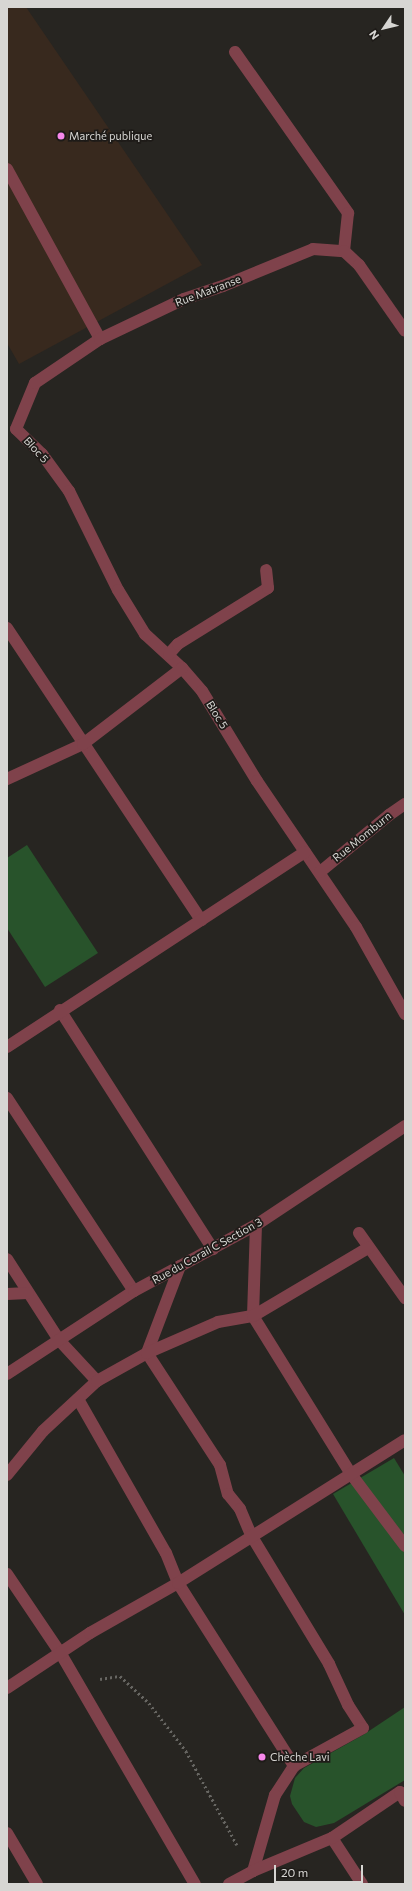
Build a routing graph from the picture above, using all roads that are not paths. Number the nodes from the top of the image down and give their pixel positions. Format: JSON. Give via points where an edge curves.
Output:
{"nodes":[{"id":1,"x":235,"y":52,"type":"dead end"},
{"id":2,"x":7,"y":169,"type":"edge"},
{"id":3,"x":344,"y":251,"type":"junction"},
{"id":4,"x":405,"y":331,"type":"edge"},
{"id":5,"x":100,"y":340,"type":"junction"},
{"id":6,"x":12,"y":430,"type":"edge"},
{"id":7,"x":266,"y":570,"type":"dead end"},
{"id":8,"x":7,"y":628,"type":"edge"},
{"id":9,"x":169,"y":654,"type":"junction"},
{"id":10,"x":182,"y":668,"type":"junction"},
{"id":11,"x":83,"y":744,"type":"junction"},
{"id":12,"x":7,"y":779,"type":"edge"},
{"id":13,"x":405,"y":804,"type":"edge"},
{"id":14,"x":305,"y":852,"type":"junction"},
{"id":15,"x":320,"y":872,"type":"junction"},
{"id":16,"x":200,"y":920,"type":"junction"},
{"id":17,"x":60,"y":1010,"type":"junction"},
{"id":18,"x":405,"y":1014,"type":"edge"},
{"id":19,"x":7,"y":1047,"type":"edge"},
{"id":20,"x":7,"y":1098,"type":"edge"},
{"id":21,"x":405,"y":1126,"type":"edge"},
{"id":22,"x":256,"y":1225,"type":"junction"},
{"id":23,"x":359,"y":1233,"type":"dead end"},
{"id":24,"x":368,"y":1248,"type":"junction"},
{"id":25,"x":213,"y":1249,"type":"junction"},
{"id":26,"x":7,"y":1259,"type":"edge"},
{"id":27,"x":180,"y":1266,"type":"junction"},
{"id":28,"x":134,"y":1290,"type":"junction"},
{"id":29,"x":28,"y":1293,"type":"junction"},
{"id":30,"x":7,"y":1294,"type":"edge"},
{"id":31,"x":405,"y":1298,"type":"edge"},
{"id":32,"x":253,"y":1316,"type":"junction"},
{"id":33,"x":59,"y":1340,"type":"junction"},
{"id":34,"x":147,"y":1353,"type":"junction"},
{"id":35,"x":7,"y":1374,"type":"edge"},
{"id":36,"x":97,"y":1381,"type":"junction"},
{"id":37,"x":78,"y":1400,"type":"junction"},
{"id":38,"x":405,"y":1440,"type":"edge"},
{"id":39,"x":351,"y":1474,"type":"junction"},
{"id":40,"x":7,"y":1475,"type":"edge"},
{"id":41,"x":251,"y":1535,"type":"junction"},
{"id":42,"x":405,"y":1546,"type":"edge"},
{"id":43,"x":7,"y":1574,"type":"edge"},
{"id":44,"x":178,"y":1582,"type":"junction"},
{"id":45,"x":61,"y":1654,"type":"junction"},
{"id":46,"x":7,"y":1688,"type":"edge"},
{"id":47,"x":294,"y":1766,"type":"junction"},
{"id":48,"x":403,"y":1794,"type":"edge"},
{"id":49,"x":7,"y":1833,"type":"edge"},
{"id":50,"x":332,"y":1838,"type":"junction"},
{"id":51,"x":253,"y":1871,"type":"junction"},
{"id":52,"x":37,"y":1884,"type":"edge"},
{"id":53,"x":195,"y":1884,"type":"edge"},
{"id":54,"x":228,"y":1884,"type":"edge"},
{"id":55,"x":362,"y":1884,"type":"edge"}],
"edges":[{"from":1,"to":3,"type":"street","via":[[348,213]]},
{"from":2,"to":5,"type":"street"},
{"from":3,"to":4,"type":"street","via":[[359,265]]},
{"from":3,"to":5,"type":"street","name":"Rue Matranse","via":[[313,249],[184,299]]},
{"from":5,"to":6,"type":"street","name":"Rue Matranse","via":[[35,383]]},
{"from":6,"to":9,"type":"street","name":"Bloc 5","via":[[42,454],[68,491],[118,590],[146,634]]},
{"from":7,"to":9,"type":"street","via":[[268,588],[178,644]]},
{"from":8,"to":11,"type":"street"},
{"from":9,"to":10,"type":"street","name":"Bloc 5"},
{"from":10,"to":11,"type":"street"},
{"from":10,"to":14,"type":"street","name":"Bloc 5","via":[[202,691]]},
{"from":11,"to":12,"type":"street"},
{"from":11,"to":16,"type":"street"},
{"from":13,"to":15,"type":"street","name":"Rue Momburn","via":[[388,815]]},
{"from":14,"to":15,"type":"street","name":"Bloc 5"},
{"from":14,"to":16,"type":"street"},
{"from":15,"to":18,"type":"street","name":"Bloc 5","via":[[356,926]]},
{"from":16,"to":17,"type":"street"},
{"from":17,"to":19,"type":"street"},
{"from":17,"to":25,"type":"street"},
{"from":20,"to":28,"type":"street"},
{"from":21,"to":22,"type":"street","name":"Rue du Corail C Section 3"},
{"from":22,"to":25,"type":"street","name":"Rue du Corail C Section 3"},
{"from":22,"to":32,"type":"street"},
{"from":23,"to":24,"type":"street"},
{"from":24,"to":31,"type":"street"},
{"from":24,"to":32,"type":"street"},
{"from":25,"to":27,"type":"street","name":"Rue du Corail C Section 3"},
{"from":26,"to":29,"type":"street"},
{"from":27,"to":28,"type":"street","name":"Rue du Corail C Section 3"},
{"from":27,"to":34,"type":"street"},
{"from":28,"to":33,"type":"street","name":"Rue du Corail C Section 3"},
{"from":29,"to":30,"type":"street"},
{"from":29,"to":33,"type":"street"},
{"from":32,"to":34,"type":"street","via":[[218,1322]]},
{"from":32,"to":39,"type":"street"},
{"from":33,"to":35,"type":"street","name":"Rue du Corail C Section 3"},
{"from":33,"to":36,"type":"street"},
{"from":34,"to":36,"type":"street"},
{"from":34,"to":41,"type":"street","via":[[220,1466],[228,1494],[240,1509]]},
{"from":36,"to":37,"type":"street"},
{"from":37,"to":40,"type":"street","via":[[43,1432]]},
{"from":37,"to":44,"type":"street","via":[[166,1553]]},
{"from":38,"to":39,"type":"street"},
{"from":39,"to":41,"type":"street"},
{"from":39,"to":42,"type":"street"},
{"from":41,"to":44,"type":"street"},
{"from":41,"to":47,"type":"street","via":[[329,1664],[348,1705],[363,1728]]},
{"from":43,"to":45,"type":"street"},
{"from":44,"to":45,"type":"street","via":[[90,1633]]},
{"from":44,"to":47,"type":"street"},
{"from":45,"to":46,"type":"street"},
{"from":45,"to":53,"type":"street"},
{"from":47,"to":51,"type":"street","via":[[275,1795]]},
{"from":48,"to":50,"type":"street"},
{"from":49,"to":52,"type":"street"},
{"from":50,"to":51,"type":"street"},
{"from":50,"to":55,"type":"street"},
{"from":51,"to":54,"type":"street"}]}
